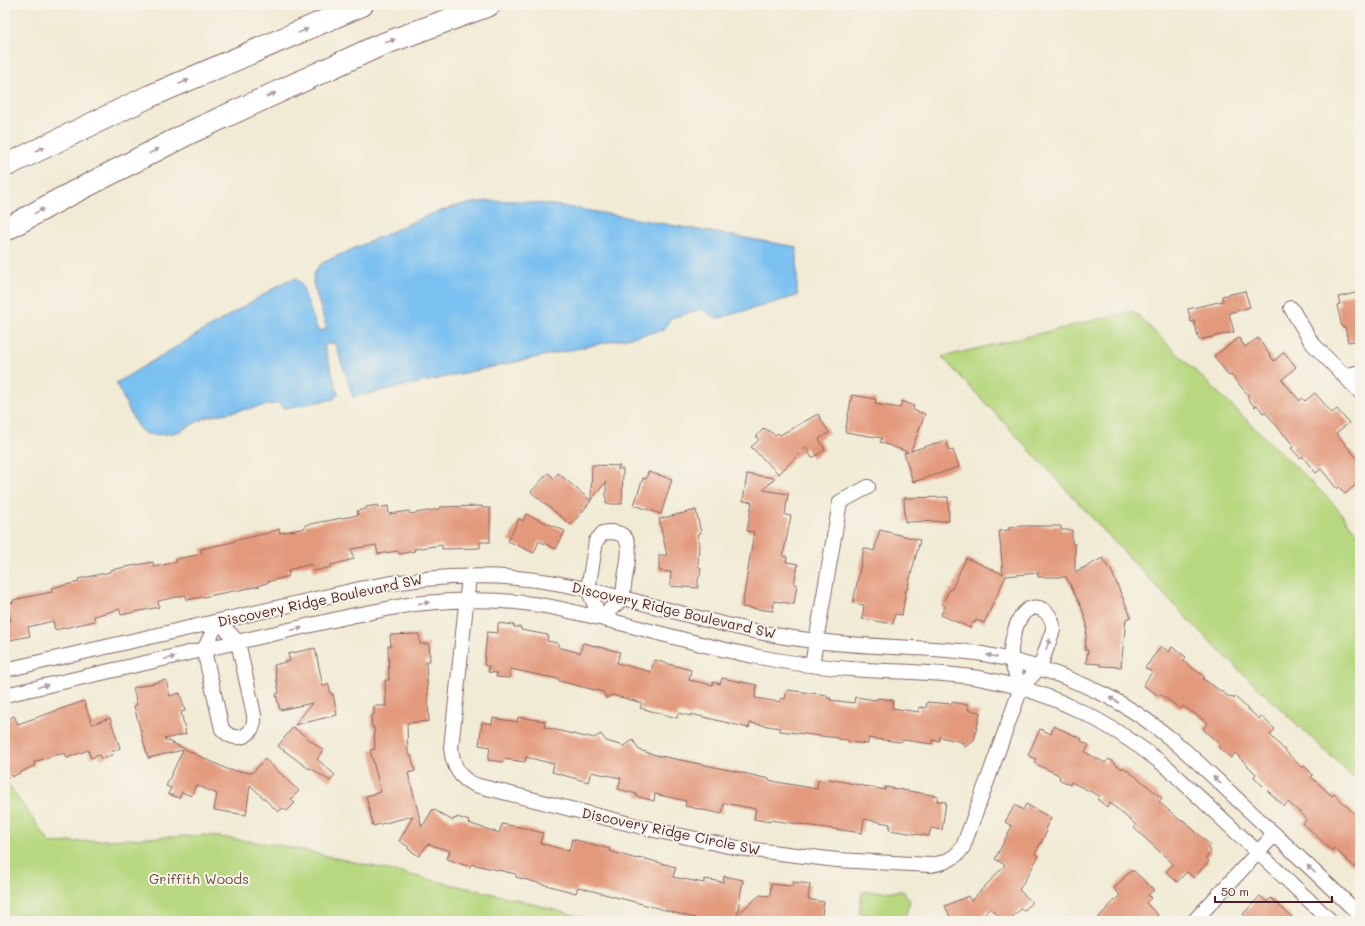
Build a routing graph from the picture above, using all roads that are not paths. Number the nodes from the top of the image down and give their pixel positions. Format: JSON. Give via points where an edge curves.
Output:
{"nodes":[{"id":1,"x":362,"y":5,"type":"edge"},
{"id":2,"x":489,"y":5,"type":"edge"},
{"id":3,"x":5,"y":166,"type":"edge"},
{"id":4,"x":5,"y":230,"type":"edge"},
{"id":5,"x":1291,"y":308,"type":"dead end"},
{"id":6,"x":1360,"y":372,"type":"edge"},
{"id":7,"x":1344,"y":376,"type":"junction"},
{"id":8,"x":1360,"y":392,"type":"edge"},
{"id":9,"x":868,"y":486,"type":"dead end"},
{"id":10,"x":469,"y":576,"type":"junction"},
{"id":11,"x":588,"y":589,"type":"junction"},
{"id":12,"x":621,"y":598,"type":"junction"},
{"id":13,"x":467,"y":600,"type":"junction"},
{"id":14,"x":600,"y":618,"type":"junction"},
{"id":15,"x":218,"y":621,"type":"junction"},
{"id":16,"x":816,"y":641,"type":"junction"},
{"id":17,"x":238,"y":642,"type":"junction"},
{"id":18,"x":204,"y":650,"type":"junction"},
{"id":19,"x":1011,"y":660,"type":"junction"},
{"id":20,"x":812,"y":665,"type":"junction"},
{"id":21,"x":1040,"y":668,"type":"junction"},
{"id":22,"x":5,"y":670,"type":"edge"},
{"id":23,"x":1021,"y":688,"type":"junction"},
{"id":24,"x":5,"y":695,"type":"edge"},
{"id":25,"x":1274,"y":834,"type":"junction"},
{"id":26,"x":1258,"y":852,"type":"junction"},
{"id":27,"x":1360,"y":915,"type":"edge"},
{"id":28,"x":1194,"y":921,"type":"edge"},
{"id":29,"x":1331,"y":921,"type":"edge"}],
"edges":[{"from":3,"to":1,"type":"highway","one_way":true,"via":[[148,97]]},
{"from":4,"to":2,"type":"highway","one_way":true,"via":[[196,130],[378,46]]},
{"from":5,"to":7,"type":"street","via":[[1312,342]]},
{"from":6,"to":7,"type":"street"},
{"from":7,"to":8,"type":"street"},
{"from":9,"to":16,"type":"street","via":[[840,502]]},
{"from":10,"to":11,"type":"street","name":"Discovery Ridge Boulevard SW","via":[[538,580]]},
{"from":10,"to":13,"type":"street","name":"Discovery Ridge Circle SW"},
{"from":10,"to":15,"type":"street","name":"Discovery Ridge Boulevard SW","via":[[442,576],[394,582]]},
{"from":11,"to":12,"type":"street","name":"Discovery Ridge Boulevard SW"},
{"from":11,"to":12,"type":"street","via":[[596,541],[603,533],[614,532],[624,536],[629,547]]},
{"from":11,"to":14,"type":"street"},
{"from":12,"to":14,"type":"street"},
{"from":12,"to":16,"type":"street","name":"Discovery Ridge Boulevard SW","via":[[717,623]]},
{"from":13,"to":14,"type":"street","name":"Discovery Ridge Boulevard SW","via":[[524,603]]},
{"from":17,"to":13,"type":"street","name":"Discovery Ridge Boulevard SW","one_way":true,"via":[[412,604]]},
{"from":13,"to":23,"type":"street","name":"Discovery Ridge Circle SW","via":[[451,748],[456,771],[463,778],[471,784],[738,848],[837,860],[930,865],[947,862],[963,847]]},
{"from":14,"to":20,"type":"street","name":"Discovery Ridge Boulevard SW","via":[[760,658]]},
{"from":15,"to":17,"type":"street"},
{"from":15,"to":18,"type":"street"},
{"from":15,"to":22,"type":"street","name":"Discovery Ridge Boulevard SW"},
{"from":19,"to":16,"type":"street","name":"Discovery Ridge Boulevard SW","one_way":true,"via":[[951,650]]},
{"from":16,"to":20,"type":"street"},
{"from":17,"to":18,"type":"street","name":"Discovery Ridge Boulevard SW"},
{"from":17,"to":18,"type":"street","via":[[255,721],[251,731],[241,737],[230,736],[222,729]]},
{"from":24,"to":18,"type":"street","name":"Discovery Ridge Boulevard SW","one_way":true},
{"from":19,"to":21,"type":"street","name":"Discovery Ridge Boulevard SW"},
{"from":21,"to":19,"type":"street","one_way":true,"via":[[1053,630],[1050,616],[1042,609],[1031,609],[1018,621],[1011,645]]},
{"from":19,"to":23,"type":"street"},
{"from":20,"to":23,"type":"street","name":"Discovery Ridge Boulevard SW","via":[[949,674]]},
{"from":21,"to":23,"type":"street"},
{"from":25,"to":21,"type":"street","name":"Discovery Ridge Boulevard SW","one_way":true,"via":[[1178,744],[1152,724],[1109,697]]},
{"from":23,"to":26,"type":"street","name":"Discovery Ridge Boulevard SW","via":[[1074,707],[1141,746]]},
{"from":25,"to":26,"type":"street"},
{"from":27,"to":25,"type":"street","name":"Discovery Ridge Boulevard SW","one_way":true},
{"from":26,"to":28,"type":"street"},
{"from":26,"to":29,"type":"street","name":"Discovery Ridge Boulevard SW"}]}
